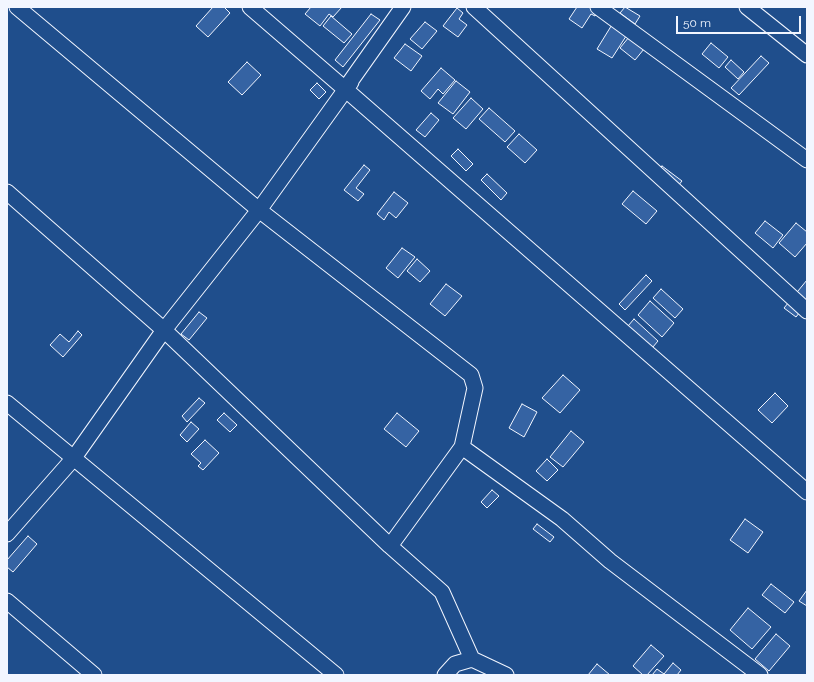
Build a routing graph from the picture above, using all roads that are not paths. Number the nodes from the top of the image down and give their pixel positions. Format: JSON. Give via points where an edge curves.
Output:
{"nodes":[{"id":1,"x":17,"y":7,"type":"edge"},
{"id":2,"x":250,"y":7,"type":"edge"},
{"id":3,"x":403,"y":7,"type":"edge"},
{"id":4,"x":474,"y":7,"type":"edge"},
{"id":5,"x":598,"y":7,"type":"edge"},
{"id":6,"x":754,"y":9,"type":"edge"},
{"id":7,"x":807,"y":55,"type":"edge"},
{"id":8,"x":345,"y":89,"type":"junction"},
{"id":9,"x":807,"y":160,"type":"edge"},
{"id":10,"x":7,"y":192,"type":"edge"},
{"id":11,"x":259,"y":210,"type":"junction"},
{"id":12,"x":807,"y":311,"type":"edge"},
{"id":13,"x":164,"y":330,"type":"junction"},
{"id":14,"x":7,"y":403,"type":"edge"},
{"id":15,"x":462,"y":447,"type":"junction"},
{"id":16,"x":73,"y":459,"type":"junction"},
{"id":17,"x":807,"y":492,"type":"edge"},
{"id":18,"x":7,"y":534,"type":"edge"},
{"id":19,"x":390,"y":546,"type":"junction"},
{"id":20,"x":7,"y":601,"type":"edge"},
{"id":21,"x":472,"y":659,"type":"junction"},
{"id":22,"x":94,"y":675,"type":"edge"},
{"id":23,"x":336,"y":675,"type":"edge"},
{"id":24,"x":445,"y":675,"type":"edge"},
{"id":25,"x":506,"y":675,"type":"edge"},
{"id":26,"x":760,"y":675,"type":"edge"}],
"edges":[{"from":1,"to":11,"type":"street"},
{"from":2,"to":8,"type":"street"},
{"from":3,"to":8,"type":"street"},
{"from":4,"to":12,"type":"street"},
{"from":5,"to":9,"type":"street"},
{"from":6,"to":7,"type":"street"},
{"from":8,"to":11,"type":"street"},
{"from":8,"to":17,"type":"street"},
{"from":10,"to":13,"type":"street"},
{"from":11,"to":13,"type":"street"},
{"from":11,"to":15,"type":"street","via":[[471,375],[475,388]]},
{"from":13,"to":16,"type":"street"},
{"from":13,"to":19,"type":"street"},
{"from":14,"to":16,"type":"street"},
{"from":15,"to":19,"type":"street"},
{"from":15,"to":26,"type":"street","via":[[562,519],[610,561]]},
{"from":16,"to":18,"type":"street"},
{"from":16,"to":23,"type":"street"},
{"from":19,"to":21,"type":"street","via":[[442,592]]},
{"from":20,"to":22,"type":"street"},
{"from":21,"to":24,"type":"street","via":[[455,664]]},
{"from":21,"to":25,"type":"street"}]}
